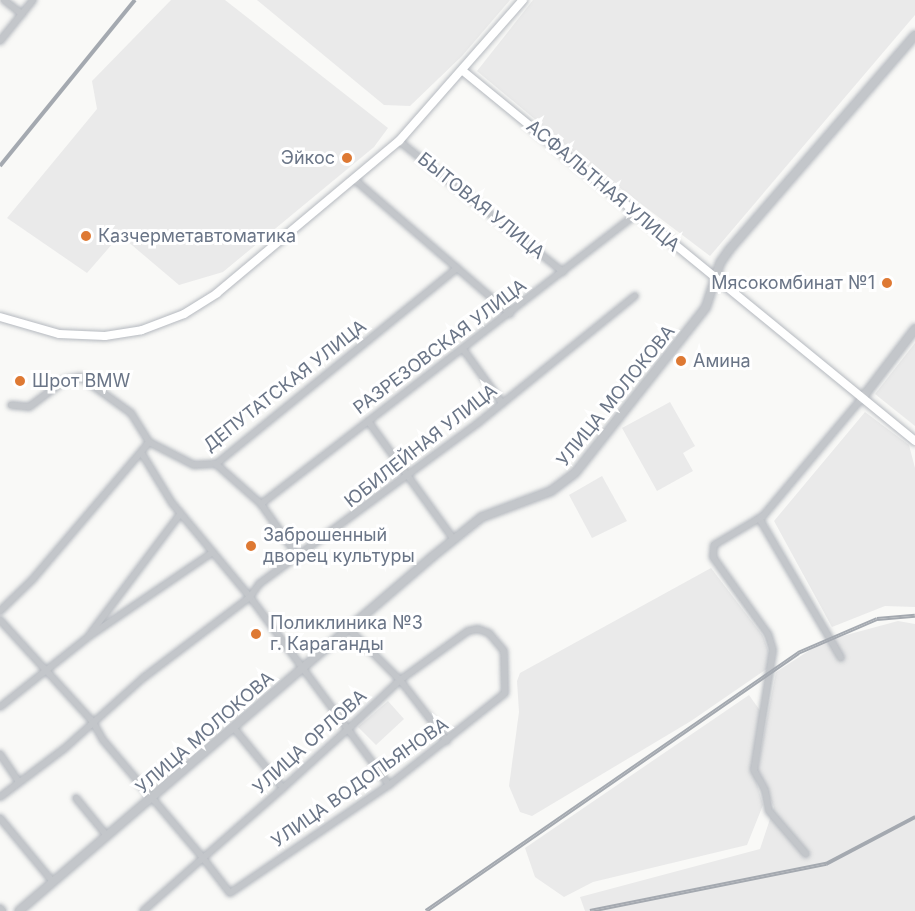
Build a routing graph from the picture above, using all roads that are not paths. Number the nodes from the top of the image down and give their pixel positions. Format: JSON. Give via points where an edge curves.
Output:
{"nodes":[{"id":1,"x":4,"y":0,"type":"edge"},
{"id":2,"x":33,"y":0,"type":"edge"},
{"id":3,"x":523,"y":0,"type":"edge"},
{"id":4,"x":22,"y":14,"type":"junction"},
{"id":5,"x":915,"y":35,"type":"edge"},
{"id":6,"x":0,"y":41,"type":"edge"},
{"id":7,"x":463,"y":71,"type":"junction"},
{"id":8,"x":399,"y":141,"type":"junction"},
{"id":9,"x":355,"y":180,"type":"junction"},
{"id":10,"x":636,"y":214,"type":"junction"},
{"id":11,"x":457,"y":268,"type":"junction"},
{"id":12,"x":563,"y":272,"type":"junction"},
{"id":13,"x":714,"y":279,"type":"junction"},
{"id":14,"x":635,"y":296,"type":"dead end"},
{"id":15,"x":510,"y":314,"type":"junction"},
{"id":16,"x":0,"y":317,"type":"edge"},
{"id":17,"x":915,"y":329,"type":"edge"},
{"id":18,"x":463,"y":349,"type":"junction"},
{"id":19,"x":863,"y":397,"type":"junction"},
{"id":20,"x":502,"y":403,"type":"junction"},
{"id":21,"x":11,"y":405,"type":"dead end"},
{"id":22,"x":368,"y":421,"type":"junction"},
{"id":23,"x":915,"y":441,"type":"edge"},
{"id":24,"x":149,"y":442,"type":"junction"},
{"id":25,"x":141,"y":452,"type":"junction"},
{"id":26,"x":216,"y":464,"type":"junction"},
{"id":27,"x":406,"y":476,"type":"junction"},
{"id":28,"x":261,"y":504,"type":"junction"},
{"id":29,"x":181,"y":513,"type":"junction"},
{"id":30,"x":759,"y":518,"type":"junction"},
{"id":31,"x":454,"y":540,"type":"junction"},
{"id":32,"x":213,"y":552,"type":"junction"},
{"id":33,"x":299,"y":558,"type":"junction"},
{"id":34,"x":250,"y":597,"type":"junction"},
{"id":35,"x":0,"y":611,"type":"edge"},
{"id":36,"x":0,"y":620,"type":"edge"},
{"id":37,"x":348,"y":628,"type":"junction"},
{"id":38,"x":88,"y":637,"type":"junction"},
{"id":39,"x":504,"y":651,"type":"joint"},
{"id":40,"x":841,"y":658,"type":"dead end"},
{"id":41,"x":45,"y":668,"type":"junction"},
{"id":42,"x":302,"y":668,"type":"junction"},
{"id":43,"x":400,"y":680,"type":"junction"},
{"id":44,"x":0,"y":707,"type":"edge"},
{"id":45,"x":93,"y":722,"type":"junction"},
{"id":46,"x":233,"y":727,"type":"junction"},
{"id":47,"x":348,"y":729,"type":"junction"},
{"id":48,"x":447,"y":741,"type":"junction"},
{"id":49,"x":0,"y":754,"type":"edge"},
{"id":50,"x":19,"y":782,"type":"junction"},
{"id":51,"x":389,"y":785,"type":"junction"},
{"id":52,"x":283,"y":788,"type":"junction"},
{"id":53,"x":0,"y":797,"type":"edge"},
{"id":54,"x":76,"y":798,"type":"dead end"},
{"id":55,"x":152,"y":798,"type":"junction"},
{"id":56,"x":0,"y":818,"type":"edge"},
{"id":57,"x":107,"y":836,"type":"junction"},
{"id":58,"x":806,"y":854,"type":"dead end"},
{"id":59,"x":203,"y":858,"type":"junction"},
{"id":60,"x":53,"y":882,"type":"junction"},
{"id":61,"x":19,"y":911,"type":"edge"},
{"id":62,"x":143,"y":911,"type":"edge"}],
"edges":[{"from":1,"to":4,"type":"street"},
{"from":2,"to":4,"type":"street"},
{"from":3,"to":7,"type":"main road"},
{"from":4,"to":6,"type":"street"},
{"from":5,"to":13,"type":"street","name":"УЛИЦА МОЛОКОВА","via":[[729,250]]},
{"from":7,"to":8,"type":"main road"},
{"from":7,"to":10,"type":"main road","name":"АСФАЛЬТНАЯ УЛИЦА"},
{"from":8,"to":9,"type":"main road"},
{"from":8,"to":12,"type":"street","name":"БЫТОВАЯ УЛИЦА"},
{"from":9,"to":11,"type":"street"},
{"from":9,"to":16,"type":"main road","via":[[217,293],[157,326],[105,336],[70,334],[38,330]]},
{"from":10,"to":12,"type":"street","name":"РАЗРЕЗОВСКАЯ УЛИЦА"},
{"from":10,"to":13,"type":"main road","name":"АСФАЛЬТНАЯ УЛИЦА"},
{"from":11,"to":15,"type":"street"},
{"from":11,"to":26,"type":"street","name":"ДЕПУТАТСКАЯ УЛИЦА"},
{"from":12,"to":15,"type":"street","name":"РАЗРЕЗОВСКАЯ УЛИЦА"},
{"from":13,"to":19,"type":"main road","name":"АСФАЛЬТНАЯ УЛИЦА"},
{"from":13,"to":31,"type":"street","name":"УЛИЦА МОЛОКОВА","via":[[706,307],[687,334],[574,473],[551,491],[482,517]]},
{"from":14,"to":20,"type":"street","name":"ЮБИЛЕЙНАЯ УЛИЦА"},
{"from":15,"to":18,"type":"street","name":"РАЗРЕЗОВСКАЯ УЛИЦА"},
{"from":17,"to":19,"type":"street"},
{"from":18,"to":20,"type":"street"},
{"from":18,"to":22,"type":"street","name":"РАЗРЕЗОВСКАЯ УЛИЦА"},
{"from":19,"to":23,"type":"main road","name":"АСФАЛЬТНАЯ УЛИЦА"},
{"from":19,"to":30,"type":"street"},
{"from":20,"to":27,"type":"street","name":"ЮБИЛЕЙНАЯ УЛИЦА"},
{"from":21,"to":24,"type":"street","via":[[29,407],[65,380],[81,377],[131,413]]},
{"from":22,"to":27,"type":"street"},
{"from":22,"to":28,"type":"street","name":"РАЗРЕЗОВСКАЯ УЛИЦА"},
{"from":24,"to":25,"type":"street"},
{"from":24,"to":26,"type":"street","name":"ДЕПУТАТСКАЯ УЛИЦА","via":[[194,465]]},
{"from":25,"to":29,"type":"street"},
{"from":25,"to":35,"type":"street","via":[[32,580]]},
{"from":26,"to":28,"type":"street"},
{"from":27,"to":31,"type":"street"},
{"from":27,"to":33,"type":"street","name":"ЮБИЛЕЙНАЯ УЛИЦА"},
{"from":28,"to":33,"type":"street"},
{"from":29,"to":32,"type":"street"},
{"from":29,"to":38,"type":"street"},
{"from":30,"to":40,"type":"street"},
{"from":30,"to":58,"type":"street","via":[[714,545],[713,557],[768,634],[773,650],[754,770],[765,790],[769,811]]},
{"from":31,"to":37,"type":"street","name":"УЛИЦА МОЛОКОВА"},
{"from":32,"to":34,"type":"street"},
{"from":32,"to":38,"type":"street"},
{"from":33,"to":34,"type":"street","name":"ЮБИЛЕЙНАЯ УЛИЦА","via":[[259,584]]},
{"from":34,"to":42,"type":"street"},
{"from":34,"to":45,"type":"street","name":"ЮБИЛЕЙНАЯ УЛИЦА","via":[[143,678]]},
{"from":36,"to":41,"type":"street"},
{"from":37,"to":42,"type":"street","name":"УЛИЦА МОЛОКОВА"},
{"from":37,"to":43,"type":"street"},
{"from":38,"to":41,"type":"street"},
{"from":39,"to":43,"type":"street","name":"УЛИЦА ОРЛОВА","via":[[489,633],[468,631]]},
{"from":39,"to":48,"type":"street","name":"УЛИЦА ВОДОПЬЯНОВА","via":[[505,693]]},
{"from":41,"to":44,"type":"street"},
{"from":41,"to":45,"type":"street"},
{"from":42,"to":46,"type":"street","name":"УЛИЦА МОЛОКОВА"},
{"from":42,"to":47,"type":"street"},
{"from":43,"to":47,"type":"street","name":"УЛИЦА ОРЛОВА"},
{"from":43,"to":48,"type":"street"},
{"from":45,"to":50,"type":"street","name":"ЮБИЛЕЙНАЯ УЛИЦА"},
{"from":45,"to":55,"type":"street"},
{"from":46,"to":52,"type":"street"},
{"from":46,"to":55,"type":"street","name":"УЛИЦА МОЛОКОВА"},
{"from":47,"to":51,"type":"street"},
{"from":47,"to":52,"type":"street","name":"УЛИЦА ОРЛОВА"},
{"from":48,"to":51,"type":"street","name":"УЛИЦА ВОДОПЬЯНОВА"},
{"from":49,"to":50,"type":"street"},
{"from":50,"to":53,"type":"street","name":"ЮБИЛЕЙНАЯ УЛИЦА"},
{"from":51,"to":59,"type":"street","name":"УЛИЦА ВОДОПЬЯНОВА","via":[[230,892]]},
{"from":52,"to":59,"type":"street","name":"УЛИЦА ОРЛОВА"},
{"from":54,"to":57,"type":"street"},
{"from":55,"to":57,"type":"street","name":"УЛИЦА МОЛОКОВА"},
{"from":55,"to":59,"type":"street"},
{"from":56,"to":60,"type":"street"},
{"from":57,"to":60,"type":"street","name":"УЛИЦА МОЛОКОВА"},
{"from":59,"to":62,"type":"street","name":"УЛИЦА ОРЛОВА"},
{"from":60,"to":61,"type":"street","name":"УЛИЦА МОЛОКОВА"}]}
